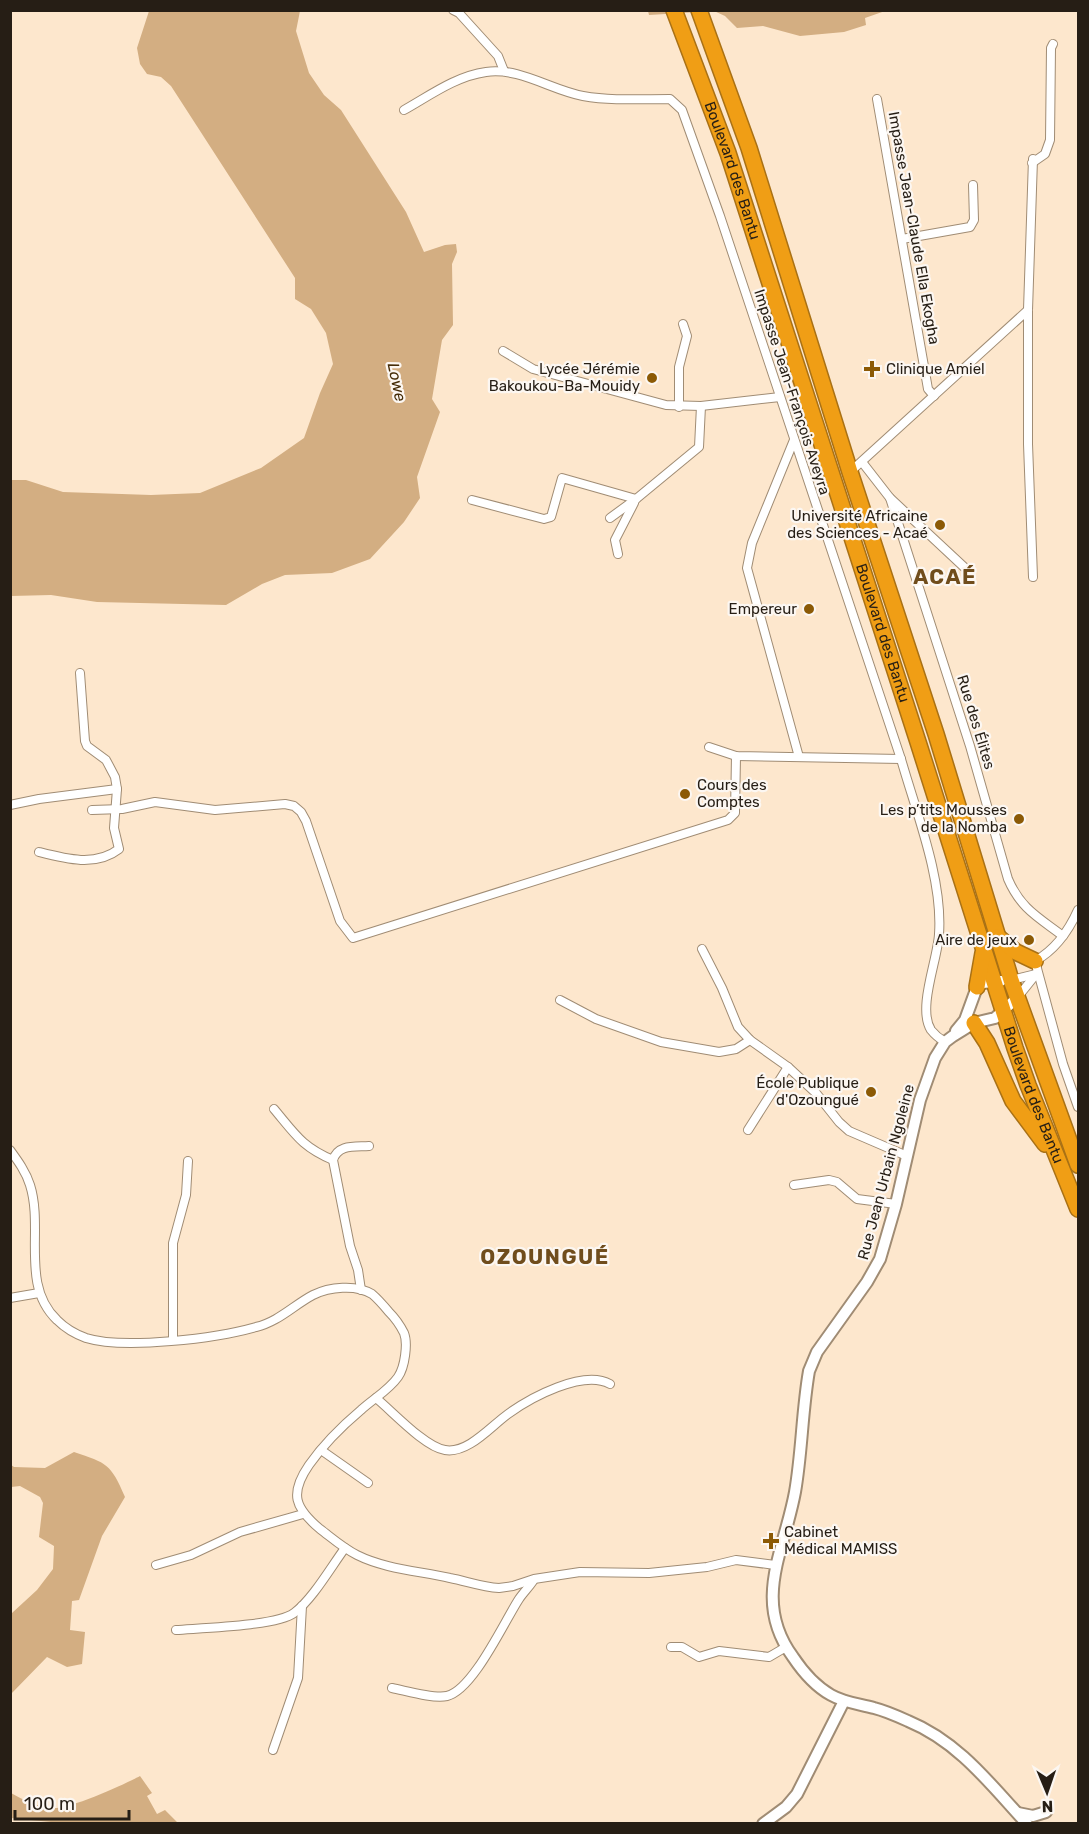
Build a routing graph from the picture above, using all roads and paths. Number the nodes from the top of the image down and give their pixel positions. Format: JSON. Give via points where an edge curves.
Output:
{"nodes":[{"id":1,"x":453,"y":10,"type":"edge"},
{"id":2,"x":700,"y":14,"type":"edge"},
{"id":3,"x":676,"y":16,"type":"edge"},
{"id":4,"x":1053,"y":44,"type":"dead end"},
{"id":5,"x":504,"y":71,"type":"junction"},
{"id":6,"x":877,"y":99,"type":"dead end"},
{"id":7,"x":404,"y":110,"type":"dead end"},
{"id":8,"x":974,"y":185,"type":"dead end"},
{"id":9,"x":902,"y":239,"type":"junction"},
{"id":10,"x":1028,"y":310,"type":"junction"},
{"id":11,"x":683,"y":324,"type":"dead end"},
{"id":12,"x":503,"y":351,"type":"dead end"},
{"id":13,"x":934,"y":396,"type":"junction"},
{"id":14,"x":780,"y":397,"type":"junction"},
{"id":15,"x":700,"y":406,"type":"junction"},
{"id":16,"x":679,"y":407,"type":"junction"},
{"id":17,"x":794,"y":440,"type":"junction"},
{"id":18,"x":856,"y":467,"type":"junction"},
{"id":19,"x":890,"y":498,"type":"junction"},
{"id":20,"x":636,"y":499,"type":"junction"},
{"id":21,"x":472,"y":500,"type":"dead end"},
{"id":22,"x":610,"y":518,"type":"dead end"},
{"id":23,"x":618,"y":554,"type":"dead end"},
{"id":24,"x":964,"y":567,"type":"dead end"},
{"id":25,"x":1033,"y":577,"type":"dead end"},
{"id":26,"x":80,"y":673,"type":"dead end"},
{"id":27,"x":709,"y":747,"type":"dead end"},
{"id":28,"x":736,"y":756,"type":"junction"},
{"id":29,"x":799,"y":757,"type":"junction"},
{"id":30,"x":900,"y":759,"type":"junction"},
{"id":31,"x":117,"y":789,"type":"junction"},
{"id":32,"x":10,"y":805,"type":"edge"},
{"id":33,"x":115,"y":809,"type":"junction"},
{"id":34,"x":92,"y":810,"type":"dead end"},
{"id":35,"x":39,"y":852,"type":"dead end"},
{"id":36,"x":1078,"y":910,"type":"edge"},
{"id":37,"x":1063,"y":936,"type":"junction"},
{"id":38,"x":998,"y":937,"type":"junction"},
{"id":39,"x":984,"y":947,"type":"junction"},
{"id":40,"x":702,"y":949,"type":"dead end"},
{"id":41,"x":1036,"y":967,"type":"junction"},
{"id":42,"x":1011,"y":980,"type":"junction"},
{"id":43,"x":994,"y":982,"type":"junction"},
{"id":44,"x":977,"y":987,"type":"junction"},
{"id":45,"x":1017,"y":998,"type":"junction"},
{"id":46,"x":560,"y":1000,"type":"dead end"},
{"id":47,"x":1004,"y":1011,"type":"junction"},
{"id":48,"x":974,"y":1023,"type":"junction"},
{"id":49,"x":949,"y":1039,"type":"junction"},
{"id":50,"x":750,"y":1040,"type":"junction"},
{"id":51,"x":788,"y":1067,"type":"junction"},
{"id":52,"x":1078,"y":1107,"type":"edge"},
{"id":53,"x":274,"y":1109,"type":"dead end"},
{"id":54,"x":748,"y":1131,"type":"dead end"},
{"id":55,"x":369,"y":1146,"type":"dead end"},
{"id":56,"x":10,"y":1150,"type":"edge"},
{"id":57,"x":907,"y":1156,"type":"junction"},
{"id":58,"x":333,"y":1160,"type":"junction"},
{"id":59,"x":1058,"y":1160,"type":"junction"},
{"id":60,"x":188,"y":1161,"type":"dead end"},
{"id":61,"x":1078,"y":1165,"type":"edge"},
{"id":62,"x":794,"y":1185,"type":"dead end"},
{"id":63,"x":896,"y":1204,"type":"junction"},
{"id":64,"x":1078,"y":1209,"type":"edge"},
{"id":65,"x":361,"y":1290,"type":"junction"},
{"id":66,"x":39,"y":1293,"type":"junction"},
{"id":67,"x":10,"y":1298,"type":"edge"},
{"id":68,"x":173,"y":1340,"type":"junction"},
{"id":69,"x":610,"y":1384,"type":"dead end"},
{"id":70,"x":376,"y":1398,"type":"junction"},
{"id":71,"x":321,"y":1450,"type":"junction"},
{"id":72,"x":368,"y":1483,"type":"dead end"},
{"id":73,"x":303,"y":1514,"type":"junction"},
{"id":74,"x":345,"y":1548,"type":"junction"},
{"id":75,"x":775,"y":1564,"type":"junction"},
{"id":76,"x":156,"y":1565,"type":"dead end"},
{"id":77,"x":534,"y":1580,"type":"junction"},
{"id":78,"x":302,"y":1606,"type":"junction"},
{"id":79,"x":176,"y":1630,"type":"dead end"},
{"id":80,"x":671,"y":1647,"type":"dead end"},
{"id":81,"x":786,"y":1647,"type":"junction"},
{"id":82,"x":392,"y":1688,"type":"dead end"},
{"id":83,"x":844,"y":1701,"type":"junction"},
{"id":84,"x":273,"y":1750,"type":"dead end"},
{"id":85,"x":1018,"y":1814,"type":"junction"},
{"id":86,"x":763,"y":1824,"type":"edge"},
{"id":87,"x":1027,"y":1824,"type":"edge"},
{"id":88,"x":1041,"y":1824,"type":"edge"}],
"edges":[{"from":1,"to":5,"type":"street","via":[[498,56]]},
{"from":2,"to":18,"type":"highway","name":"Boulevard des Bantu","via":[[737,112]]},
{"from":3,"to":39,"type":"highway","name":"Boulevard des Bantu","via":[[728,153]]},
{"from":4,"to":10,"type":"street","via":[[1050,140],[1044,154],[1033,161]]},
{"from":5,"to":7,"type":"street","via":[[455,82]]},
{"from":5,"to":14,"type":"street","name":"Impasse Jean-François Aveyra","via":[[581,96],[670,99],[682,110]]},
{"from":6,"to":9,"type":"street","name":"Impasse Jean-Claude Ella Ekogha"},
{"from":8,"to":9,"type":"street","via":[[974,220],[970,227]]},
{"from":9,"to":13,"type":"street","name":"Impasse Jean-Claude Ella Ekogha","via":[[928,388]]},
{"from":10,"to":13,"type":"street"},
{"from":10,"to":25,"type":"street"},
{"from":11,"to":16,"type":"street","via":[[687,336],[679,367]]},
{"from":12,"to":16,"type":"street","via":[[533,369]]},
{"from":13,"to":18,"type":"street"},
{"from":14,"to":15,"type":"street"},
{"from":14,"to":17,"type":"street","name":"Impasse Jean-François Aveyra"},
{"from":15,"to":16,"type":"street"},
{"from":15,"to":20,"type":"street","via":[[699,447]]},
{"from":17,"to":29,"type":"street","via":[[752,543],[747,568]]},
{"from":17,"to":30,"type":"street","name":"Impasse Jean-François Aveyra"},
{"from":18,"to":19,"type":"street"},
{"from":18,"to":38,"type":"highway","name":"Boulevard des Bantu"},
{"from":19,"to":24,"type":"street"},
{"from":19,"to":37,"type":"street","name":"Rue des Élites","via":[[970,746],[1008,879],[1023,905]]},
{"from":20,"to":21,"type":"street","via":[[562,478],[551,517],[544,519]]},
{"from":20,"to":22,"type":"street"},
{"from":20,"to":23,"type":"street","via":[[615,540]]},
{"from":26,"to":31,"type":"street","via":[[85,741],[106,760]]},
{"from":27,"to":28,"type":"street"},
{"from":28,"to":29,"type":"street"},
{"from":28,"to":33,"type":"street","via":[[735,813],[728,820],[353,938],[340,921],[306,821],[294,806],[215,810],[155,802]]},
{"from":29,"to":30,"type":"street"},
{"from":30,"to":49,"type":"street","name":"Impasse Jean-François Aveyra","via":[[937,887],[939,938],[927,1016],[930,1028]]},
{"from":31,"to":32,"type":"street"},
{"from":31,"to":33,"type":"street"},
{"from":33,"to":34,"type":"street"},
{"from":33,"to":35,"type":"street","via":[[118,851],[94,860]]},
{"from":36,"to":37,"type":"street"},
{"from":37,"to":41,"type":"street"},
{"from":38,"to":41,"type":"highway"},
{"from":38,"to":42,"type":"highway","name":"Boulevard des Bantu"},
{"from":39,"to":43,"type":"highway","name":"Boulevard des Bantu"},
{"from":39,"to":44,"type":"highway"},
{"from":40,"to":50,"type":"street","via":[[738,1027]]},
{"from":41,"to":42,"type":"street"},
{"from":41,"to":45,"type":"street"},
{"from":41,"to":52,"type":"street"},
{"from":42,"to":43,"type":"street"},
{"from":42,"to":45,"type":"highway","name":"Boulevard des Bantu"},
{"from":43,"to":44,"type":"street"},
{"from":43,"to":47,"type":"highway","name":"Boulevard des Bantu"},
{"from":44,"to":49,"type":"street","name":"Rue Jean Urbain Ngoleine","via":[[965,1020]]},
{"from":45,"to":47,"type":"street"},
{"from":45,"to":61,"type":"highway","name":"Boulevard des Bantu"},
{"from":46,"to":50,"type":"street","via":[[596,1019],[662,1042],[719,1052],[736,1049]]},
{"from":47,"to":48,"type":"street","via":[[989,1021]]},
{"from":47,"to":59,"type":"highway","name":"Boulevard des Bantu"},
{"from":48,"to":49,"type":"street"},
{"from":48,"to":59,"type":"highway","via":[[1013,1101]]},
{"from":49,"to":57,"type":"street","name":"Rue Jean Urbain Ngoleine","via":[[935,1058],[925,1085]]},
{"from":50,"to":51,"type":"street"},
{"from":51,"to":54,"type":"street"},
{"from":51,"to":57,"type":"street","via":[[849,1131]]},
{"from":53,"to":58,"type":"street","via":[[312,1151]]},
{"from":55,"to":58,"type":"street","via":[[341,1148]]},
{"from":56,"to":66,"type":"street","via":[[25,1172],[34,1202]]},
{"from":57,"to":63,"type":"street","name":"Rue Jean Urbain Ngoleine"},
{"from":58,"to":65,"type":"street"},
{"from":59,"to":64,"type":"highway","name":"Boulevard des Bantu"},
{"from":60,"to":68,"type":"street","via":[[186,1195],[173,1243]]},
{"from":62,"to":63,"type":"street","via":[[829,1180],[857,1199]]},
{"from":63,"to":75,"type":"street","name":"Rue Jean Urbain Ngoleine","via":[[875,1271],[817,1352],[809,1371],[795,1492]]},
{"from":65,"to":68,"type":"street","via":[[336,1289],[313,1295],[258,1327]]},
{"from":65,"to":70,"type":"street","via":[[381,1302],[405,1335],[402,1371]]},
{"from":66,"to":67,"type":"street"},
{"from":66,"to":68,"type":"street","via":[[57,1321],[89,1339],[139,1343]]},
{"from":69,"to":70,"type":"street","via":[[584,1380],[545,1393],[452,1451],[428,1444]]},
{"from":70,"to":71,"type":"street"},
{"from":71,"to":72,"type":"street"},
{"from":71,"to":73,"type":"street","via":[[299,1484],[297,1503]]},
{"from":73,"to":74,"type":"street"},
{"from":73,"to":76,"type":"street","via":[[240,1532],[191,1555]]},
{"from":74,"to":77,"type":"street","via":[[388,1565],[488,1587],[508,1587]]},
{"from":74,"to":78,"type":"street"},
{"from":75,"to":77,"type":"street","via":[[736,1560],[649,1574],[580,1572]]},
{"from":75,"to":81,"type":"street","name":"Rue Jean Urbain Ngoleine","via":[[772,1598],[777,1628]]},
{"from":77,"to":82,"type":"street","via":[[475,1671],[453,1694],[439,1696]]},
{"from":78,"to":79,"type":"street","via":[[293,1615],[273,1621]]},
{"from":78,"to":84,"type":"street","via":[[298,1678]]},
{"from":80,"to":81,"type":"street","via":[[682,1647],[699,1657],[719,1651],[769,1657]]},
{"from":81,"to":83,"type":"street","name":"Rue Jean Urbain Ngoleine","via":[[810,1678]]},
{"from":83,"to":85,"type":"street","name":"Rue Jean Urbain Ngoleine","via":[[894,1714],[934,1734],[970,1762]]},
{"from":83,"to":86,"type":"street","via":[[797,1794]]},
{"from":85,"to":87,"type":"street","name":"Rue Jean Urbain Ngoleine"},
{"from":85,"to":88,"type":"street","via":[[1034,1816],[1046,1812]]}]}
